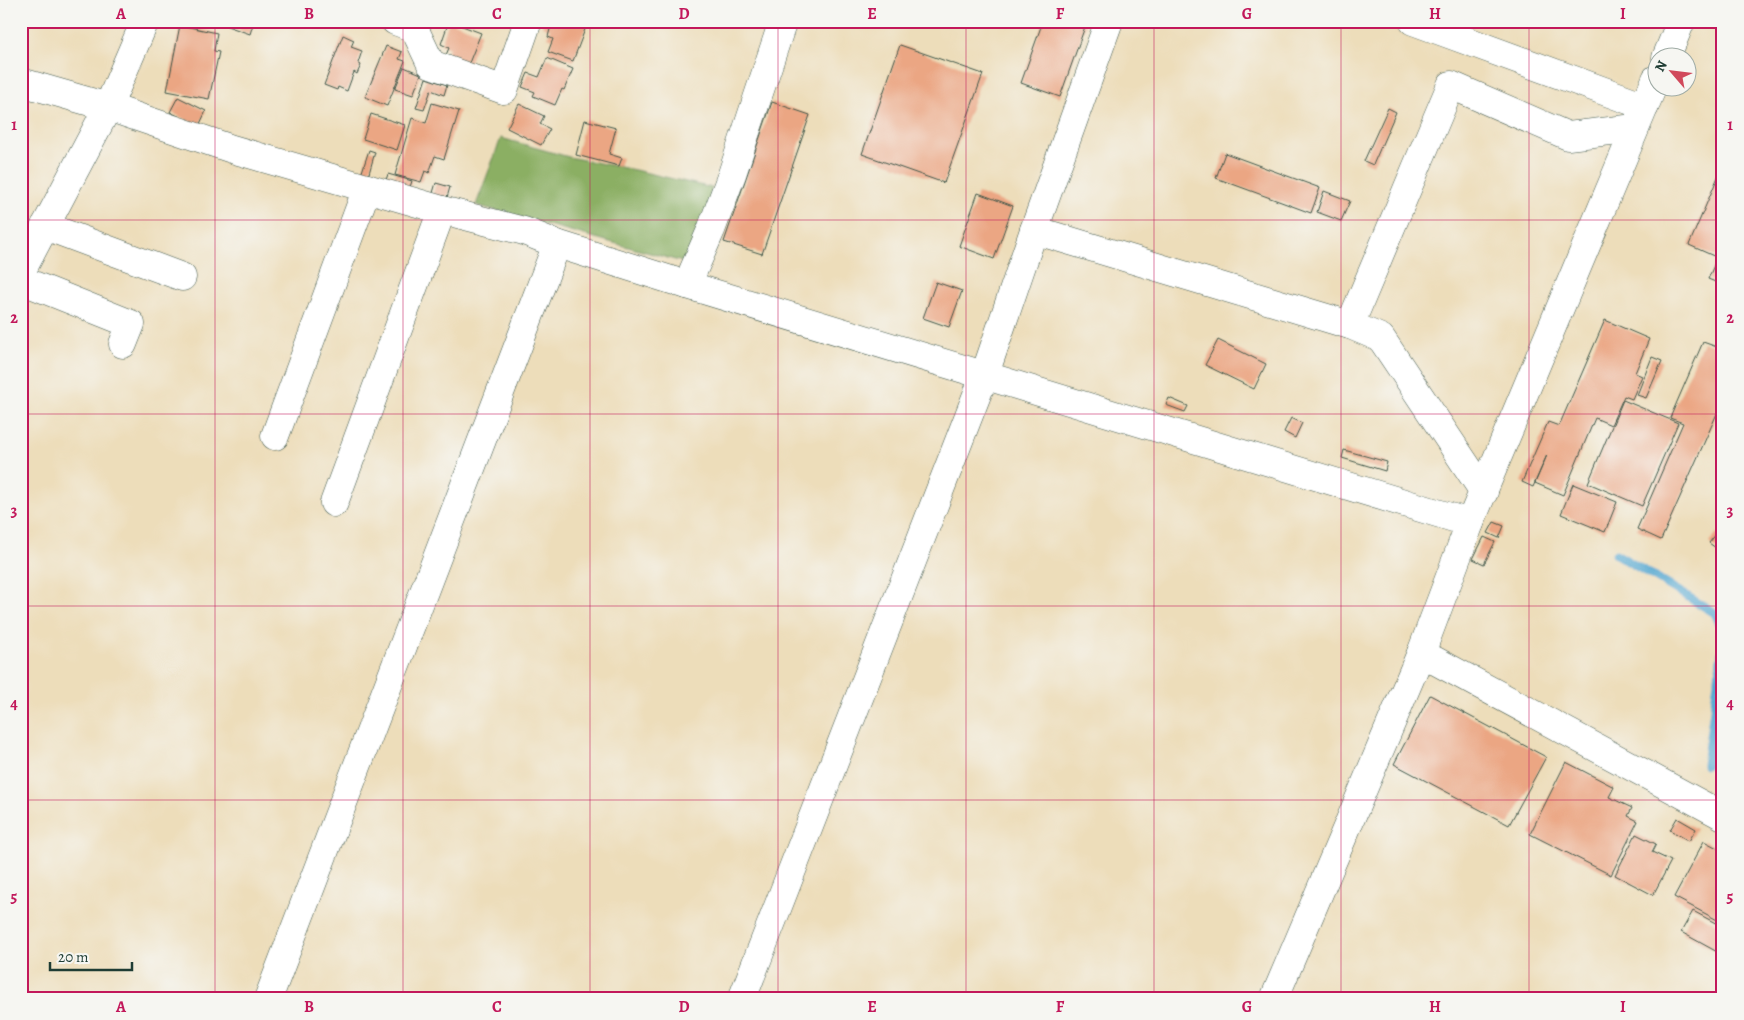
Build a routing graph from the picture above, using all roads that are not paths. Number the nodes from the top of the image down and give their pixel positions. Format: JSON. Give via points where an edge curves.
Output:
{"nodes":[{"id":1,"x":144,"y":21,"type":"edge"},
{"id":2,"x":395,"y":21,"type":"edge"},
{"id":3,"x":528,"y":21,"type":"edge"},
{"id":4,"x":784,"y":21,"type":"edge"},
{"id":5,"x":1109,"y":21,"type":"edge"},
{"id":6,"x":1413,"y":21,"type":"edge"},
{"id":7,"x":1681,"y":21,"type":"edge"},
{"id":8,"x":1670,"y":48,"type":"edge"},
{"id":9,"x":21,"y":82,"type":"edge"},
{"id":10,"x":1648,"y":98,"type":"edge"},
{"id":11,"x":108,"y":107,"type":"junction"},
{"id":12,"x":1640,"y":117,"type":"junction"},
{"id":13,"x":367,"y":188,"type":"junction"},
{"id":14,"x":442,"y":210,"type":"junction"},
{"id":15,"x":45,"y":226,"type":"junction"},
{"id":16,"x":1034,"y":230,"type":"junction"},
{"id":17,"x":557,"y":244,"type":"junction"},
{"id":18,"x":21,"y":272,"type":"edge"},
{"id":19,"x":182,"y":277,"type":"dead end"},
{"id":20,"x":21,"y":280,"type":"edge"},
{"id":21,"x":687,"y":285,"type":"junction"},
{"id":22,"x":1350,"y":325,"type":"junction"},
{"id":23,"x":123,"y":344,"type":"dead end"},
{"id":24,"x":984,"y":374,"type":"junction"},
{"id":25,"x":275,"y":436,"type":"dead end"},
{"id":26,"x":1484,"y":492,"type":"junction"},
{"id":27,"x":334,"y":503,"type":"dead end"},
{"id":28,"x":1470,"y":523,"type":"junction"},
{"id":29,"x":1421,"y":654,"type":"junction"},
{"id":30,"x":1722,"y":814,"type":"edge"},
{"id":31,"x":268,"y":999,"type":"edge"},
{"id":32,"x":742,"y":999,"type":"edge"},
{"id":33,"x":1274,"y":999,"type":"edge"}],
"edges":[{"from":1,"to":11,"type":"street"},
{"from":2,"to":3,"type":"street","via":[[414,28],[431,64],[504,90]]},
{"from":4,"to":21,"type":"street","via":[[732,174]]},
{"from":5,"to":16,"type":"street"},
{"from":6,"to":12,"type":"street"},
{"from":7,"to":8,"type":"street"},
{"from":9,"to":11,"type":"street"},
{"from":10,"to":12,"type":"street"},
{"from":11,"to":13,"type":"street","via":[[232,149]]},
{"from":11,"to":15,"type":"street"},
{"from":12,"to":22,"type":"street","via":[[1568,136],[1451,85]]},
{"from":12,"to":26,"type":"street"},
{"from":13,"to":14,"type":"street"},
{"from":13,"to":25,"type":"street"},
{"from":14,"to":17,"type":"street","via":[[524,231]]},
{"from":14,"to":27,"type":"street"},
{"from":15,"to":18,"type":"street"},
{"from":15,"to":19,"type":"street"},
{"from":16,"to":22,"type":"street"},
{"from":16,"to":24,"type":"street"},
{"from":17,"to":21,"type":"street"},
{"from":17,"to":31,"type":"street"},
{"from":20,"to":23,"type":"street","via":[[131,324]]},
{"from":21,"to":24,"type":"street"},
{"from":22,"to":26,"type":"street","via":[[1381,338]]},
{"from":24,"to":28,"type":"street"},
{"from":24,"to":32,"type":"street"},
{"from":26,"to":28,"type":"street"},
{"from":28,"to":29,"type":"street"},
{"from":29,"to":30,"type":"street"},
{"from":29,"to":33,"type":"street"}]}
